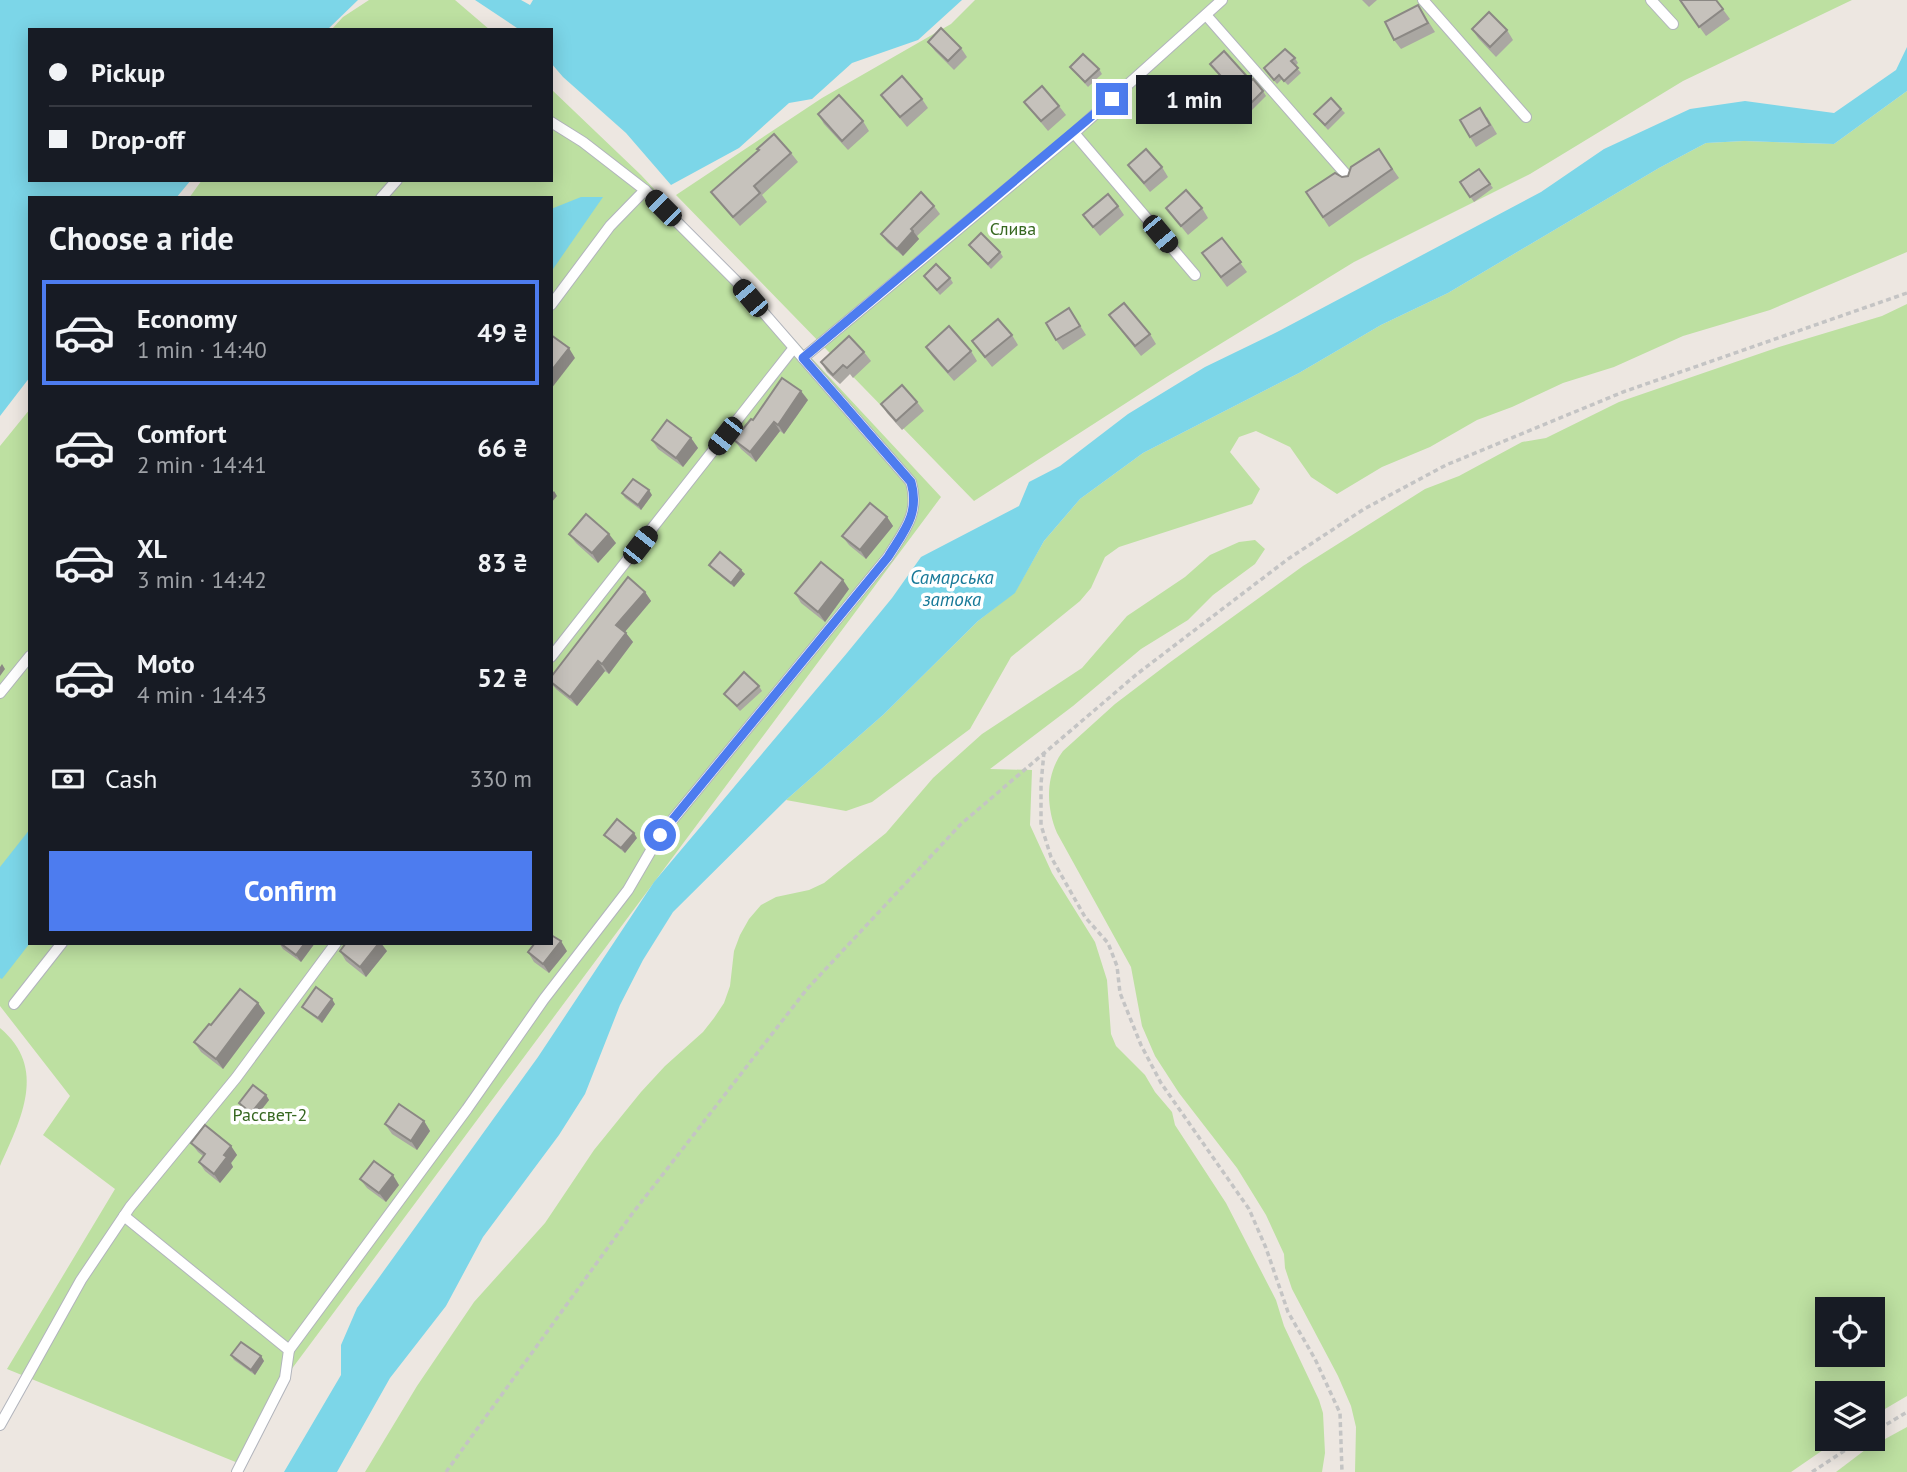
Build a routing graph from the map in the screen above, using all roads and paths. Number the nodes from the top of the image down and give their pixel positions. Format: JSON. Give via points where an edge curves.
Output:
{"nodes":[{"id":1,"x":1222,"y":0,"type":"edge"},
{"id":2,"x":1423,"y":0,"type":"edge"},
{"id":3,"x":1651,"y":0,"type":"edge"},
{"id":4,"x":1206,"y":15,"type":"junction"},
{"id":5,"x":1673,"y":23,"type":"dead end"},
{"id":6,"x":1526,"y":117,"type":"dead end"},
{"id":7,"x":553,"y":123,"type":"edge"},
{"id":8,"x":1074,"y":132,"type":"junction"},
{"id":9,"x":1350,"y":179,"type":"edge"},
{"id":10,"x":395,"y":182,"type":"edge"},
{"id":11,"x":645,"y":190,"type":"junction"},
{"id":12,"x":384,"y":196,"type":"edge"},
{"id":13,"x":1195,"y":275,"type":"dead end"},
{"id":14,"x":1907,"y":293,"type":"edge"},
{"id":15,"x":553,"y":302,"type":"edge"},
{"id":16,"x":793,"y":349,"type":"junction"},
{"id":17,"x":803,"y":358,"type":"junction"},
{"id":18,"x":553,"y":654,"type":"edge"},
{"id":19,"x":28,"y":658,"type":"edge"},
{"id":20,"x":0,"y":693,"type":"edge"},
{"id":21,"x":1044,"y":752,"type":"junction"},
{"id":22,"x":60,"y":945,"type":"edge"},
{"id":23,"x":335,"y":945,"type":"edge"},
{"id":24,"x":14,"y":1004,"type":"dead end"},
{"id":25,"x":124,"y":1216,"type":"junction"},
{"id":26,"x":289,"y":1349,"type":"junction"},
{"id":27,"x":1907,"y":1412,"type":"edge"},
{"id":28,"x":0,"y":1425,"type":"edge"},
{"id":29,"x":1885,"y":1425,"type":"edge"},
{"id":30,"x":1844,"y":1451,"type":"edge"},
{"id":31,"x":237,"y":1472,"type":"edge"},
{"id":32,"x":446,"y":1472,"type":"edge"},
{"id":33,"x":1342,"y":1472,"type":"edge"},
{"id":34,"x":1812,"y":1472,"type":"edge"}],
"edges":[{"from":1,"to":4,"type":"lane"},
{"from":2,"to":6,"type":"lane"},
{"from":3,"to":5,"type":"lane"},
{"from":4,"to":8,"type":"lane"},
{"from":4,"to":9,"type":"lane"},
{"from":7,"to":11,"type":"lane"},
{"from":8,"to":13,"type":"lane"},
{"from":8,"to":17,"type":"lane"},
{"from":10,"to":12,"type":"lane"},
{"from":11,"to":15,"type":"lane","via":[[610,226]]},
{"from":11,"to":16,"type":"lane","via":[[736,281]]},
{"from":14,"to":21,"type":"path","via":[[1623,391],[1446,466],[1388,496],[1288,559]]},
{"from":16,"to":17,"type":"lane"},
{"from":16,"to":18,"type":"lane"},
{"from":17,"to":26,"type":"lane","via":[[911,482],[916,498],[910,521],[888,557],[660,835],[628,890]]},
{"from":19,"to":20,"type":"lane"},
{"from":21,"to":32,"type":"path","via":[[961,824],[807,989],[632,1214]]},
{"from":21,"to":33,"type":"path","via":[[1041,825],[1051,857],[1085,917],[1108,943],[1118,966],[1120,993],[1161,1083],[1249,1209],[1288,1312],[1340,1413]]},
{"from":22,"to":24,"type":"lane"},
{"from":23,"to":25,"type":"lane","via":[[236,1078]]},
{"from":25,"to":26,"type":"lane"},
{"from":25,"to":28,"type":"lane","via":[[81,1280]]},
{"from":26,"to":31,"type":"lane","via":[[285,1378]]},
{"from":27,"to":29,"type":"path"},
{"from":30,"to":34,"type":"path"}]}
